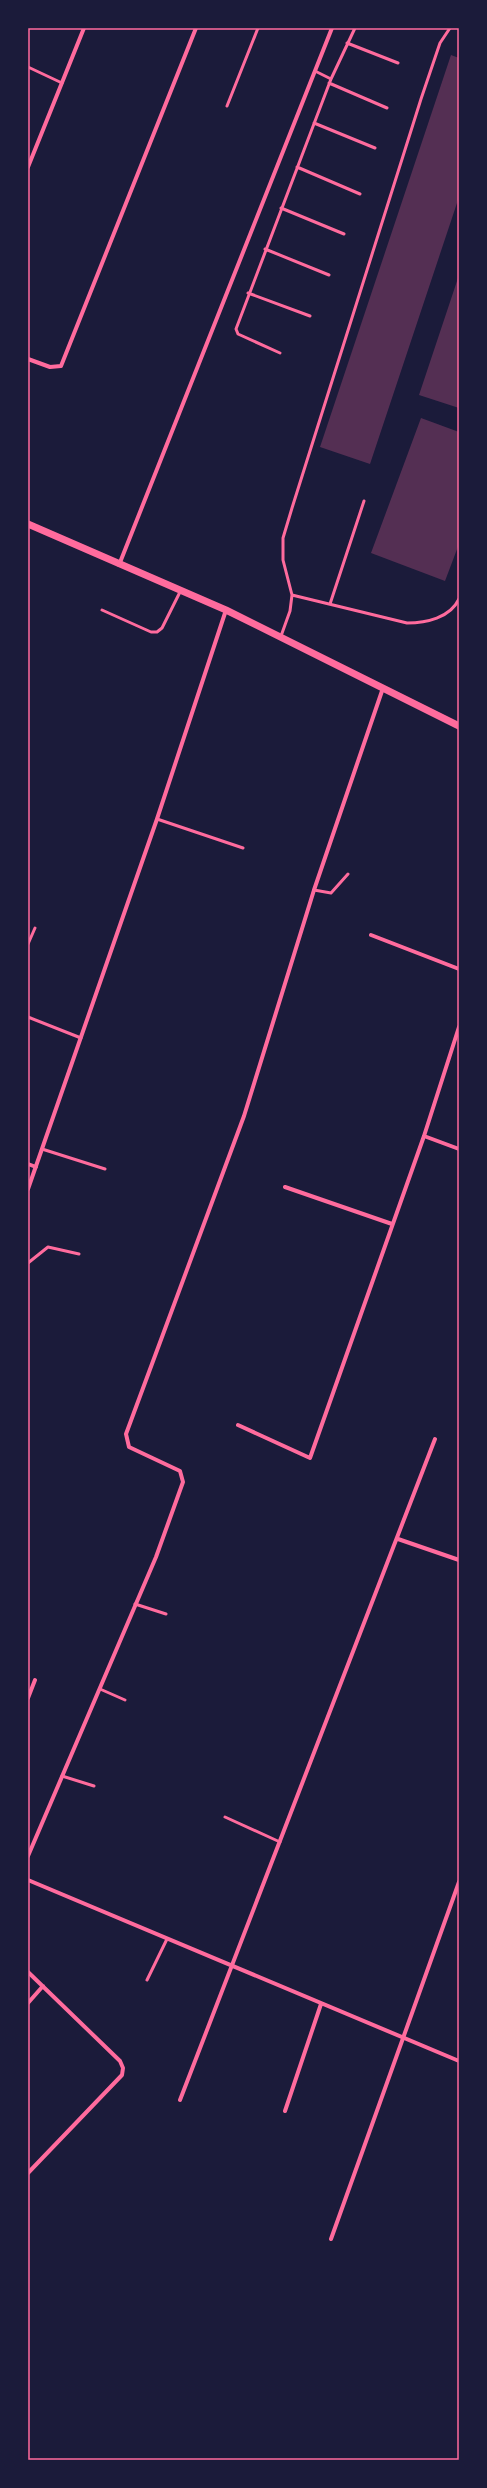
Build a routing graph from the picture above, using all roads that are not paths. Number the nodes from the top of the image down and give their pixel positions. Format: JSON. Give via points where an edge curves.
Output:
{"nodes":[{"id":1,"x":84,"y":28,"type":"edge"},
{"id":2,"x":196,"y":28,"type":"edge"},
{"id":3,"x":258,"y":28,"type":"edge"},
{"id":4,"x":332,"y":28,"type":"edge"},
{"id":5,"x":354,"y":28,"type":"edge"},
{"id":6,"x":450,"y":28,"type":"edge"},
{"id":7,"x":347,"y":43,"type":"junction"},
{"id":8,"x":398,"y":63,"type":"dead end"},
{"id":9,"x":28,"y":67,"type":"edge"},
{"id":10,"x":315,"y":71,"type":"junction"},
{"id":11,"x":331,"y":79,"type":"junction"},
{"id":12,"x":329,"y":83,"type":"junction"},
{"id":13,"x":63,"y":84,"type":"junction"},
{"id":14,"x":227,"y":106,"type":"dead end"},
{"id":15,"x":387,"y":108,"type":"dead end"},
{"id":16,"x":314,"y":123,"type":"junction"},
{"id":17,"x":375,"y":148,"type":"dead end"},
{"id":18,"x":297,"y":166,"type":"junction"},
{"id":19,"x":28,"y":167,"type":"edge"},
{"id":20,"x":360,"y":194,"type":"dead end"},
{"id":21,"x":281,"y":208,"type":"junction"},
{"id":22,"x":344,"y":234,"type":"dead end"},
{"id":23,"x":265,"y":249,"type":"junction"},
{"id":24,"x":329,"y":275,"type":"dead end"},
{"id":25,"x":248,"y":293,"type":"junction"},
{"id":26,"x":310,"y":316,"type":"dead end"},
{"id":27,"x":280,"y":353,"type":"dead end"},
{"id":28,"x":28,"y":359,"type":"edge"},
{"id":29,"x":364,"y":501,"type":"dead end"},
{"id":30,"x":28,"y":524,"type":"edge"},
{"id":31,"x":119,"y":565,"type":"junction"},
{"id":32,"x":180,"y":592,"type":"junction"},
{"id":33,"x":292,"y":595,"type":"junction"},
{"id":34,"x":459,"y":599,"type":"edge"},
{"id":35,"x":330,"y":604,"type":"junction"},
{"id":36,"x":102,"y":610,"type":"dead end"},
{"id":37,"x":226,"y":610,"type":"junction"},
{"id":38,"x":280,"y":638,"type":"junction"},
{"id":39,"x":383,"y":688,"type":"junction"},
{"id":40,"x":459,"y":726,"type":"edge"},
{"id":41,"x":157,"y":819,"type":"junction"},
{"id":42,"x":243,"y":848,"type":"dead end"},
{"id":43,"x":348,"y":874,"type":"dead end"},
{"id":44,"x":314,"y":890,"type":"junction"},
{"id":45,"x":35,"y":928,"type":"dead end"},
{"id":46,"x":371,"y":935,"type":"dead end"},
{"id":47,"x":28,"y":944,"type":"edge"},
{"id":48,"x":459,"y":969,"type":"edge"},
{"id":49,"x":28,"y":1017,"type":"edge"},
{"id":50,"x":459,"y":1027,"type":"edge"},
{"id":51,"x":81,"y":1038,"type":"junction"},
{"id":52,"x":424,"y":1136,"type":"junction"},
{"id":53,"x":42,"y":1149,"type":"junction"},
{"id":54,"x":459,"y":1149,"type":"edge"},
{"id":55,"x":28,"y":1164,"type":"edge"},
{"id":56,"x":36,"y":1167,"type":"junction"},
{"id":57,"x":105,"y":1169,"type":"dead end"},
{"id":58,"x":285,"y":1187,"type":"dead end"},
{"id":59,"x":28,"y":1189,"type":"edge"},
{"id":60,"x":392,"y":1224,"type":"junction"},
{"id":61,"x":80,"y":1254,"type":"dead end"},
{"id":62,"x":28,"y":1263,"type":"edge"},
{"id":63,"x":238,"y":1425,"type":"dead end"},
{"id":64,"x":435,"y":1439,"type":"dead end"},
{"id":65,"x":398,"y":1539,"type":"junction"},
{"id":66,"x":459,"y":1560,"type":"edge"},
{"id":67,"x":135,"y":1604,"type":"junction"},
{"id":68,"x":166,"y":1614,"type":"dead end"},
{"id":69,"x":35,"y":1680,"type":"dead end"},
{"id":70,"x":100,"y":1689,"type":"junction"},
{"id":71,"x":28,"y":1698,"type":"edge"},
{"id":72,"x":126,"y":1700,"type":"dead end"},
{"id":73,"x":62,"y":1776,"type":"junction"},
{"id":74,"x":94,"y":1786,"type":"dead end"},
{"id":75,"x":225,"y":1817,"type":"dead end"},
{"id":76,"x":280,"y":1842,"type":"junction"},
{"id":77,"x":28,"y":1856,"type":"edge"},
{"id":78,"x":28,"y":1880,"type":"edge"},
{"id":79,"x":459,"y":1882,"type":"edge"},
{"id":80,"x":167,"y":1939,"type":"junction"},
{"id":81,"x":232,"y":1966,"type":"junction"},
{"id":82,"x":28,"y":1972,"type":"edge"},
{"id":83,"x":147,"y":1980,"type":"dead end"},
{"id":84,"x":43,"y":1986,"type":"junction"},
{"id":85,"x":28,"y":2003,"type":"edge"},
{"id":86,"x":321,"y":2004,"type":"junction"},
{"id":87,"x":404,"y":2038,"type":"junction"},
{"id":88,"x":459,"y":2061,"type":"edge"},
{"id":89,"x":180,"y":2100,"type":"dead end"},
{"id":90,"x":285,"y":2111,"type":"dead end"},
{"id":91,"x":28,"y":2173,"type":"edge"},
{"id":92,"x":331,"y":2239,"type":"dead end"}],
"edges":[{"from":1,"to":13,"type":"street"},
{"from":2,"to":28,"type":"street","via":[[61,366],[50,367]]},
{"from":3,"to":14,"type":"lane"},
{"from":4,"to":10,"type":"street"},
{"from":5,"to":7,"type":"lane"},
{"from":6,"to":33,"type":"lane","via":[[440,43],[421,99],[287,523],[282,560]]},
{"from":7,"to":8,"type":"lane"},
{"from":7,"to":11,"type":"lane"},
{"from":9,"to":13,"type":"lane"},
{"from":10,"to":11,"type":"lane"},
{"from":10,"to":31,"type":"street"},
{"from":11,"to":12,"type":"lane"},
{"from":12,"to":15,"type":"lane"},
{"from":12,"to":16,"type":"lane"},
{"from":13,"to":19,"type":"street"},
{"from":16,"to":17,"type":"lane"},
{"from":16,"to":18,"type":"lane"},
{"from":18,"to":20,"type":"lane"},
{"from":18,"to":21,"type":"lane"},
{"from":21,"to":22,"type":"lane"},
{"from":21,"to":23,"type":"lane"},
{"from":23,"to":24,"type":"lane"},
{"from":23,"to":25,"type":"lane"},
{"from":25,"to":26,"type":"lane"},
{"from":25,"to":27,"type":"lane","via":[[237,322],[238,334]]},
{"from":29,"to":35,"type":"lane"},
{"from":30,"to":31,"type":"street"},
{"from":31,"to":32,"type":"street"},
{"from":32,"to":36,"type":"lane","via":[[162,628],[157,632],[151,632]]},
{"from":32,"to":37,"type":"street"},
{"from":33,"to":35,"type":"lane"},
{"from":33,"to":38,"type":"lane","via":[[290,611]]},
{"from":34,"to":35,"type":"lane","via":[[446,614],[420,623],[407,623]]},
{"from":37,"to":38,"type":"street"},
{"from":37,"to":41,"type":"street"},
{"from":38,"to":39,"type":"street"},
{"from":39,"to":40,"type":"street"},
{"from":39,"to":44,"type":"street"},
{"from":41,"to":42,"type":"lane"},
{"from":41,"to":51,"type":"street"},
{"from":43,"to":44,"type":"lane","via":[[331,892]]},
{"from":44,"to":67,"type":"street","via":[[244,1116],[126,1434],[129,1447],[180,1471],[183,1476],[156,1557]]},
{"from":45,"to":47,"type":"lane"},
{"from":46,"to":48,"type":"street"},
{"from":49,"to":51,"type":"lane"},
{"from":50,"to":52,"type":"street"},
{"from":51,"to":53,"type":"street"},
{"from":52,"to":54,"type":"street"},
{"from":52,"to":60,"type":"street"},
{"from":53,"to":56,"type":"street"},
{"from":53,"to":57,"type":"lane"},
{"from":55,"to":56,"type":"street"},
{"from":56,"to":59,"type":"street"},
{"from":58,"to":60,"type":"street"},
{"from":60,"to":63,"type":"street","via":[[310,1458]]},
{"from":61,"to":62,"type":"lane","via":[[48,1247]]},
{"from":64,"to":65,"type":"street"},
{"from":65,"to":66,"type":"street"},
{"from":65,"to":76,"type":"street"},
{"from":67,"to":68,"type":"lane"},
{"from":67,"to":70,"type":"street"},
{"from":69,"to":71,"type":"street"},
{"from":70,"to":72,"type":"lane"},
{"from":70,"to":73,"type":"street"},
{"from":73,"to":74,"type":"lane"},
{"from":73,"to":77,"type":"street"},
{"from":75,"to":76,"type":"lane"},
{"from":76,"to":81,"type":"street"},
{"from":78,"to":80,"type":"street"},
{"from":79,"to":87,"type":"street"},
{"from":80,"to":81,"type":"street"},
{"from":80,"to":83,"type":"lane"},
{"from":81,"to":86,"type":"street"},
{"from":81,"to":89,"type":"street"},
{"from":82,"to":84,"type":"street"},
{"from":84,"to":85,"type":"street"},
{"from":84,"to":91,"type":"street","via":[[120,2061],[123,2068],[122,2075]]},
{"from":86,"to":87,"type":"street"},
{"from":86,"to":90,"type":"street"},
{"from":87,"to":88,"type":"street"},
{"from":87,"to":92,"type":"street"}]}
